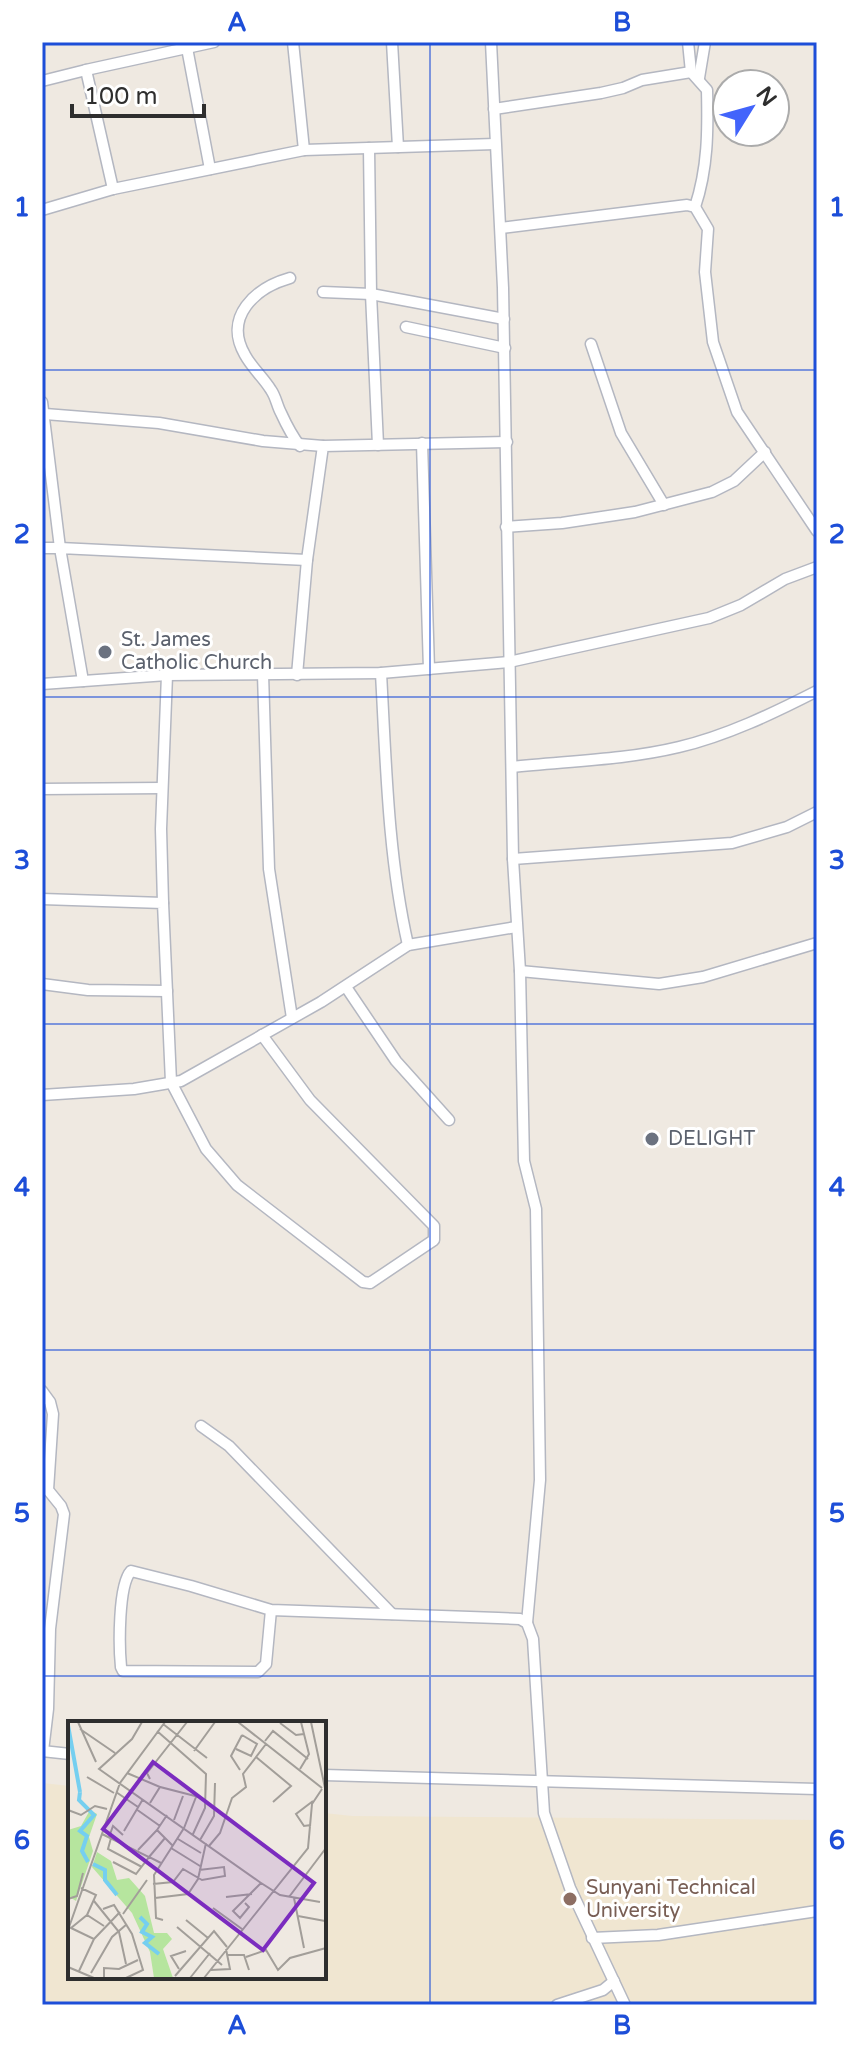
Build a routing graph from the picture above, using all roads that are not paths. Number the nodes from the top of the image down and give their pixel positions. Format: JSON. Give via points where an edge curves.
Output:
{"nodes":[{"id":1,"x":214,"y":42,"type":"edge"},
{"id":2,"x":293,"y":42,"type":"edge"},
{"id":3,"x":392,"y":42,"type":"edge"},
{"id":4,"x":491,"y":42,"type":"edge"},
{"id":5,"x":688,"y":42,"type":"edge"},
{"id":6,"x":705,"y":42,"type":"edge"},
{"id":7,"x":187,"y":48,"type":"junction"},
{"id":8,"x":86,"y":70,"type":"junction"},
{"id":9,"x":695,"y":75,"type":"junction"},
{"id":10,"x":42,"y":81,"type":"edge"},
{"id":11,"x":494,"y":109,"type":"junction"},
{"id":12,"x":495,"y":144,"type":"junction"},
{"id":13,"x":398,"y":147,"type":"junction"},
{"id":14,"x":369,"y":148,"type":"junction"},
{"id":15,"x":304,"y":150,"type":"junction"},
{"id":16,"x":210,"y":169,"type":"junction"},
{"id":17,"x":113,"y":189,"type":"junction"},
{"id":18,"x":695,"y":207,"type":"junction"},
{"id":19,"x":42,"y":210,"type":"edge"},
{"id":20,"x":501,"y":228,"type":"junction"},
{"id":21,"x":290,"y":278,"type":"dead end"},
{"id":22,"x":323,"y":292,"type":"dead end"},
{"id":23,"x":371,"y":294,"type":"junction"},
{"id":24,"x":504,"y":319,"type":"junction"},
{"id":25,"x":406,"y":327,"type":"dead end"},
{"id":26,"x":591,"y":344,"type":"dead end"},
{"id":27,"x":505,"y":348,"type":"junction"},
{"id":28,"x":43,"y":408,"type":"edge"},
{"id":29,"x":507,"y":442,"type":"junction"},
{"id":30,"x":422,"y":443,"type":"junction"},
{"id":31,"x":378,"y":445,"type":"junction"},
{"id":32,"x":300,"y":446,"type":"junction"},
{"id":33,"x":323,"y":446,"type":"junction"},
{"id":34,"x":765,"y":452,"type":"junction"},
{"id":35,"x":664,"y":505,"type":"junction"},
{"id":36,"x":506,"y":527,"type":"junction"},
{"id":37,"x":817,"y":531,"type":"edge"},
{"id":38,"x":42,"y":548,"type":"edge"},
{"id":39,"x":60,"y":548,"type":"junction"},
{"id":40,"x":307,"y":560,"type":"junction"},
{"id":41,"x":817,"y":567,"type":"edge"},
{"id":42,"x":509,"y":662,"type":"junction"},
{"id":43,"x":429,"y":669,"type":"junction"},
{"id":44,"x":381,"y":673,"type":"junction"},
{"id":45,"x":263,"y":674,"type":"junction"},
{"id":46,"x":167,"y":675,"type":"junction"},
{"id":47,"x":297,"y":675,"type":"junction"},
{"id":48,"x":83,"y":681,"type":"junction"},
{"id":49,"x":42,"y":684,"type":"edge"},
{"id":50,"x":817,"y":691,"type":"edge"},
{"id":51,"x":512,"y":767,"type":"junction"},
{"id":52,"x":162,"y":788,"type":"junction"},
{"id":53,"x":42,"y":789,"type":"edge"},
{"id":54,"x":817,"y":812,"type":"edge"},
{"id":55,"x":513,"y":859,"type":"junction"},
{"id":56,"x":42,"y":899,"type":"edge"},
{"id":57,"x":163,"y":903,"type":"junction"},
{"id":58,"x":516,"y":927,"type":"junction"},
{"id":59,"x":817,"y":943,"type":"edge"},
{"id":60,"x":408,"y":945,"type":"junction"},
{"id":61,"x":520,"y":971,"type":"junction"},
{"id":62,"x":42,"y":984,"type":"edge"},
{"id":63,"x":346,"y":987,"type":"junction"},
{"id":64,"x":167,"y":991,"type":"junction"},
{"id":65,"x":292,"y":1018,"type":"junction"},
{"id":66,"x":262,"y":1035,"type":"junction"},
{"id":67,"x":171,"y":1082,"type":"junction"},
{"id":68,"x":42,"y":1095,"type":"edge"},
{"id":69,"x":449,"y":1120,"type":"dead end"},
{"id":70,"x":42,"y":1391,"type":"edge"},
{"id":71,"x":201,"y":1426,"type":"dead end"},
{"id":72,"x":46,"y":1493,"type":"edge"},
{"id":73,"x":271,"y":1610,"type":"junction"},
{"id":74,"x":392,"y":1614,"type":"junction"},
{"id":75,"x":527,"y":1623,"type":"junction"},
{"id":76,"x":46,"y":1628,"type":"edge"},
{"id":77,"x":42,"y":1751,"type":"edge"},
{"id":78,"x":68,"y":1754,"type":"edge"},
{"id":79,"x":326,"y":1775,"type":"edge"},
{"id":80,"x":540,"y":1780,"type":"junction"},
{"id":81,"x":817,"y":1789,"type":"edge"},
{"id":82,"x":817,"y":1911,"type":"edge"},
{"id":83,"x":592,"y":1938,"type":"junction"},
{"id":84,"x":614,"y":1981,"type":"junction"},
{"id":85,"x":557,"y":2005,"type":"edge"},
{"id":86,"x":625,"y":2005,"type":"edge"}],
"edges":[{"from":1,"to":7,"type":"street"},
{"from":2,"to":15,"type":"street"},
{"from":3,"to":13,"type":"street"},
{"from":4,"to":11,"type":"street"},
{"from":5,"to":9,"type":"street"},
{"from":6,"to":9,"type":"street"},
{"from":7,"to":8,"type":"street"},
{"from":7,"to":16,"type":"street"},
{"from":8,"to":10,"type":"street"},
{"from":8,"to":17,"type":"street"},
{"from":9,"to":11,"type":"street"},
{"from":9,"to":18,"type":"street","via":[[707,90],[704,176]]},
{"from":11,"to":12,"type":"street"},
{"from":12,"to":13,"type":"street"},
{"from":12,"to":20,"type":"street"},
{"from":13,"to":14,"type":"street"},
{"from":14,"to":15,"type":"street"},
{"from":14,"to":23,"type":"street"},
{"from":15,"to":16,"type":"street"},
{"from":16,"to":17,"type":"street"},
{"from":17,"to":19,"type":"street"},
{"from":18,"to":20,"type":"street"},
{"from":18,"to":34,"type":"street","via":[[708,229],[705,272],[713,342],[737,412]]},
{"from":20,"to":24,"type":"street"},
{"from":21,"to":32,"type":"street","via":[[254,295],[237,321],[237,337]]},
{"from":22,"to":23,"type":"street"},
{"from":23,"to":24,"type":"street"},
{"from":23,"to":31,"type":"street"},
{"from":24,"to":27,"type":"street"},
{"from":25,"to":27,"type":"street"},
{"from":26,"to":35,"type":"street","via":[[621,433]]},
{"from":27,"to":29,"type":"street"},
{"from":28,"to":32,"type":"street"},
{"from":28,"to":39,"type":"street"},
{"from":29,"to":30,"type":"street"},
{"from":29,"to":36,"type":"street"},
{"from":30,"to":31,"type":"street"},
{"from":30,"to":43,"type":"street"},
{"from":31,"to":33,"type":"street"},
{"from":32,"to":33,"type":"street"},
{"from":33,"to":40,"type":"street"},
{"from":34,"to":35,"type":"street","via":[[724,487]]},
{"from":34,"to":37,"type":"street"},
{"from":35,"to":36,"type":"street"},
{"from":36,"to":42,"type":"street"},
{"from":38,"to":39,"type":"street"},
{"from":39,"to":40,"type":"street"},
{"from":39,"to":48,"type":"street"},
{"from":40,"to":47,"type":"street"},
{"from":41,"to":42,"type":"street","via":[[709,618]]},
{"from":42,"to":43,"type":"street"},
{"from":42,"to":51,"type":"street"},
{"from":43,"to":44,"type":"street"},
{"from":44,"to":47,"type":"street"},
{"from":44,"to":60,"type":"street","via":[[394,854]]},
{"from":45,"to":46,"type":"street"},
{"from":45,"to":47,"type":"street"},
{"from":45,"to":65,"type":"street","via":[[269,869]]},
{"from":46,"to":48,"type":"street"},
{"from":46,"to":52,"type":"street"},
{"from":48,"to":49,"type":"street"},
{"from":50,"to":51,"type":"street","via":[[681,747]]},
{"from":51,"to":55,"type":"street"},
{"from":52,"to":53,"type":"street"},
{"from":52,"to":57,"type":"street"},
{"from":54,"to":55,"type":"street","via":[[732,843]]},
{"from":55,"to":58,"type":"street"},
{"from":56,"to":57,"type":"street"},
{"from":57,"to":64,"type":"street"},
{"from":58,"to":60,"type":"street"},
{"from":58,"to":61,"type":"street"},
{"from":59,"to":61,"type":"street","via":[[703,977],[659,984]]},
{"from":60,"to":63,"type":"street"},
{"from":61,"to":75,"type":"street","via":[[524,1161],[536,1209],[540,1480]]},
{"from":62,"to":64,"type":"street"},
{"from":63,"to":65,"type":"street"},
{"from":63,"to":69,"type":"street","via":[[396,1061]]},
{"from":64,"to":67,"type":"street"},
{"from":65,"to":66,"type":"street"},
{"from":66,"to":67,"type":"street","via":[[186,1079]]},
{"from":66,"to":67,"type":"street","via":[[310,1100],[434,1226],[434,1240],[370,1283],[237,1185],[206,1149]]},
{"from":67,"to":68,"type":"street"},
{"from":70,"to":72,"type":"street","via":[[53,1414]]},
{"from":71,"to":74,"type":"street","via":[[229,1446]]},
{"from":72,"to":76,"type":"street","via":[[64,1514]]},
{"from":73,"to":73,"type":"street","via":[[131,1571],[123,1598],[121,1667],[258,1672],[266,1664]]},
{"from":73,"to":74,"type":"street"},
{"from":74,"to":75,"type":"street"},
{"from":75,"to":80,"type":"street","via":[[533,1639]]},
{"from":76,"to":77,"type":"street","via":[[48,1709]]},
{"from":77,"to":78,"type":"street"},
{"from":79,"to":80,"type":"street"},
{"from":80,"to":81,"type":"street"},
{"from":80,"to":83,"type":"street","via":[[554,1849]]},
{"from":82,"to":83,"type":"street","via":[[658,1935]]},
{"from":83,"to":84,"type":"street"},
{"from":84,"to":85,"type":"street","via":[[603,1990]]},
{"from":84,"to":86,"type":"street"}]}
